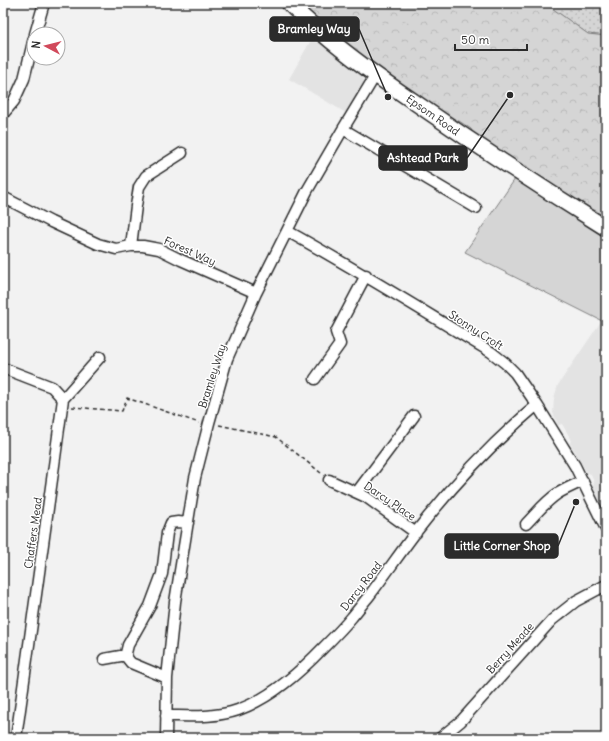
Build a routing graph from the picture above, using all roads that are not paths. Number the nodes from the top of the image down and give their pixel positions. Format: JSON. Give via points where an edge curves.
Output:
{"nodes":[{"id":1,"x":44,"y":3,"type":"edge"},
{"id":2,"x":289,"y":3,"type":"edge"},
{"id":3,"x":37,"y":26,"type":"edge"},
{"id":4,"x":27,"y":66,"type":"edge"},
{"id":5,"x":376,"y":76,"type":"junction"},
{"id":6,"x":3,"y":114,"type":"edge"},
{"id":7,"x":343,"y":129,"type":"junction"},
{"id":8,"x":182,"y":153,"type":"dead end"},
{"id":9,"x":3,"y":197,"type":"edge"},
{"id":10,"x":476,"y":208,"type":"dead end"},
{"id":11,"x":606,"y":228,"type":"edge"},
{"id":12,"x":287,"y":231,"type":"junction"},
{"id":13,"x":131,"y":246,"type":"junction"},
{"id":14,"x":366,"y":275,"type":"junction"},
{"id":15,"x":256,"y":293,"type":"junction"},
{"id":16,"x":100,"y":357,"type":"dead end"},
{"id":17,"x":3,"y":368,"type":"edge"},
{"id":18,"x":315,"y":379,"type":"dead end"},
{"id":19,"x":63,"y":403,"type":"junction"},
{"id":20,"x":537,"y":405,"type":"junction"},
{"id":21,"x":414,"y":416,"type":"dead end"},
{"id":22,"x":329,"y":480,"type":"road end"},
{"id":23,"x":583,"y":482,"type":"junction"},
{"id":24,"x":357,"y":492,"type":"junction"},
{"id":25,"x":188,"y":524,"type":"junction"},
{"id":26,"x":526,"y":524,"type":"dead end"},
{"id":27,"x":606,"y":529,"type":"edge"},
{"id":28,"x":416,"y":533,"type":"junction"},
{"id":29,"x":606,"y":585,"type":"edge"},
{"id":30,"x":126,"y":655,"type":"junction"},
{"id":31,"x":104,"y":659,"type":"dead end"},
{"id":32,"x":167,"y":678,"type":"junction"},
{"id":33,"x":166,"y":716,"type":"junction"},
{"id":34,"x":16,"y":738,"type":"edge"},
{"id":35,"x":166,"y":738,"type":"edge"},
{"id":36,"x":440,"y":738,"type":"edge"}],
"edges":[{"from":1,"to":3,"type":"street"},
{"from":2,"to":5,"type":"highway","name":"Epsom Road"},
{"from":4,"to":6,"type":"street","via":[[14,101]]},
{"from":5,"to":7,"type":"street","name":"Bramley Way"},
{"from":5,"to":11,"type":"highway","name":"Epsom Road","via":[[480,148]]},
{"from":7,"to":10,"type":"street"},
{"from":7,"to":12,"type":"street","name":"Bramley Way"},
{"from":8,"to":13,"type":"street","via":[[146,176],[140,187]]},
{"from":9,"to":13,"type":"street","name":"Forest Way","via":[[98,244],[116,249]]},
{"from":12,"to":14,"type":"street","name":"Stonny Croft"},
{"from":12,"to":15,"type":"street","name":"Bramley Way"},
{"from":13,"to":15,"type":"street","name":"Forest Way","via":[[159,249]]},
{"from":14,"to":18,"type":"street","via":[[336,332],[340,344]]},
{"from":14,"to":20,"type":"street","name":"Stonny Croft","via":[[491,352],[515,373]]},
{"from":15,"to":25,"type":"street","name":"Bramley Way","via":[[227,359],[195,478]]},
{"from":16,"to":19,"type":"street"},
{"from":17,"to":19,"type":"street","via":[[52,387]]},
{"from":19,"to":34,"type":"street","name":"Chaffers Mead"},
{"from":20,"to":23,"type":"street","name":"Stonny Croft"},
{"from":20,"to":28,"type":"street","name":"Darcy Road","via":[[484,454]]},
{"from":21,"to":24,"type":"street"},
{"from":22,"to":24,"type":"street","name":"Darcy Place"},
{"from":23,"to":26,"type":"street","via":[[556,495]]},
{"from":23,"to":27,"type":"street","name":"Stonny Croft"},
{"from":24,"to":28,"type":"street","name":"Darcy Place"},
{"from":25,"to":30,"type":"street","via":[[171,523],[167,533],[162,574],[150,606],[128,645]]},
{"from":25,"to":32,"type":"street","name":"Bramley Way","via":[[175,602]]},
{"from":28,"to":33,"type":"street","name":"Darcy Road","via":[[353,617],[296,675],[256,702],[239,710],[201,716]]},
{"from":29,"to":36,"type":"street","name":"Berry Meade","via":[[576,601],[552,620],[461,721]]},
{"from":30,"to":31,"type":"street"},
{"from":30,"to":32,"type":"street","via":[[131,663]]},
{"from":32,"to":33,"type":"street","name":"Bramley Way"},
{"from":33,"to":35,"type":"street","name":"Bramley Way"}]}
